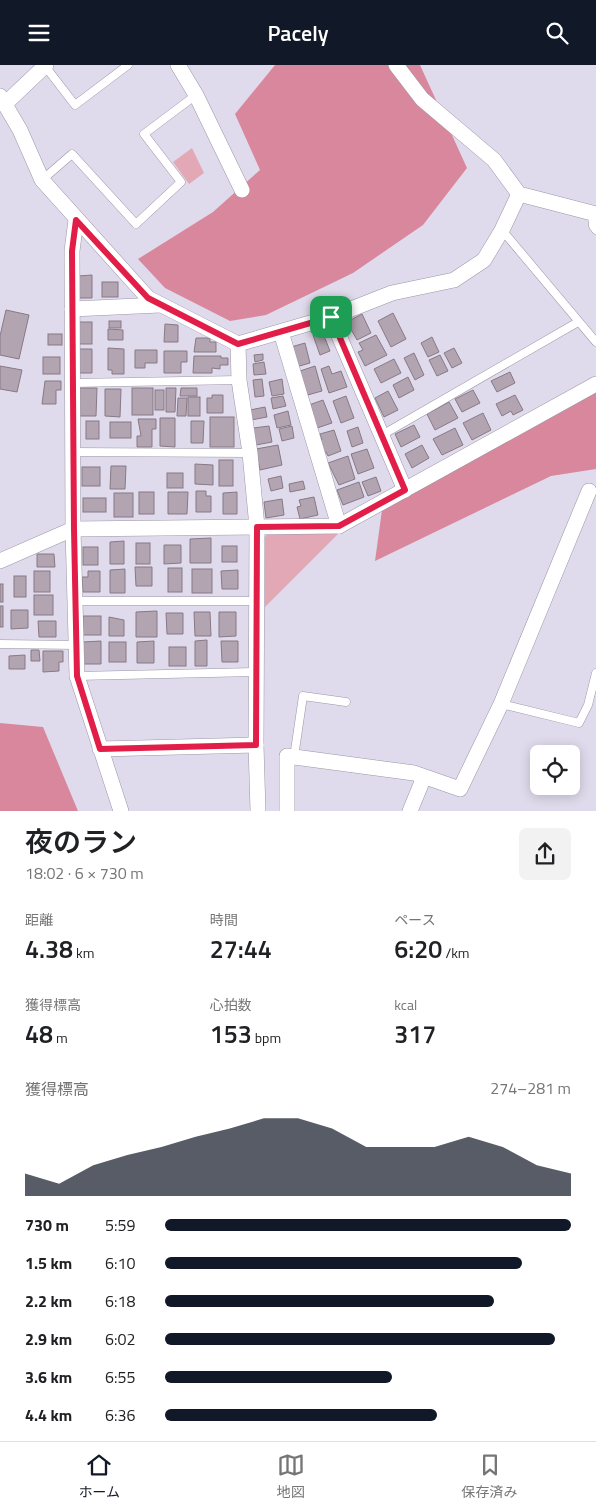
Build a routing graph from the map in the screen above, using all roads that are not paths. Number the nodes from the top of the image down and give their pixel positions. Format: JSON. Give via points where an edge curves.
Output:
{"nodes":[{"id":1,"x":128,"y":65,"type":"edge"},
{"id":2,"x":178,"y":65,"type":"edge"},
{"id":3,"x":396,"y":65,"type":"edge"},
{"id":4,"x":46,"y":66,"type":"edge"},
{"id":5,"x":196,"y":95,"type":"junction"},
{"id":6,"x":3,"y":99,"type":"edge"},
{"id":7,"x":42,"y":180,"type":"junction"},
{"id":8,"x":242,"y":190,"type":"dead end"},
{"id":9,"x":519,"y":194,"type":"junction"},
{"id":10,"x":594,"y":213,"type":"edge"},
{"id":11,"x":76,"y":220,"type":"junction"},
{"id":12,"x":502,"y":230,"type":"junction"},
{"id":13,"x":596,"y":230,"type":"edge"},
{"id":14,"x":160,"y":305,"type":"junction"},
{"id":15,"x":72,"y":309,"type":"junction"},
{"id":16,"x":331,"y":317,"type":"junction"},
{"id":17,"x":578,"y":322,"type":"junction"},
{"id":18,"x":281,"y":331,"type":"junction"},
{"id":19,"x":596,"y":342,"type":"edge"},
{"id":20,"x":238,"y":344,"type":"junction"},
{"id":21,"x":239,"y":380,"type":"junction"},
{"id":22,"x":73,"y":383,"type":"junction"},
{"id":23,"x":596,"y":383,"type":"edge"},
{"id":24,"x":382,"y":435,"type":"junction"},
{"id":25,"x":73,"y":452,"type":"junction"},
{"id":26,"x":250,"y":453,"type":"junction"},
{"id":27,"x":405,"y":490,"type":"junction"},
{"id":28,"x":593,"y":492,"type":"edge"},
{"id":29,"x":339,"y":526,"type":"junction"},
{"id":30,"x":257,"y":527,"type":"junction"},
{"id":31,"x":74,"y":529,"type":"junction"},
{"id":32,"x":0,"y":561,"type":"edge"},
{"id":33,"x":77,"y":601,"type":"junction"},
{"id":34,"x":257,"y":601,"type":"junction"},
{"id":35,"x":0,"y":644,"type":"edge"},
{"id":36,"x":78,"y":645,"type":"junction"},
{"id":37,"x":255,"y":672,"type":"junction"},
{"id":38,"x":596,"y":673,"type":"edge"},
{"id":39,"x":77,"y":676,"type":"junction"},
{"id":40,"x":346,"y":703,"type":"dead end"},
{"id":41,"x":501,"y":704,"type":"junction"},
{"id":42,"x":256,"y":745,"type":"junction"},
{"id":43,"x":100,"y":749,"type":"junction"},
{"id":44,"x":294,"y":757,"type":"junction"},
{"id":45,"x":424,"y":777,"type":"junction"},
{"id":46,"x":121,"y":811,"type":"edge"},
{"id":47,"x":258,"y":811,"type":"edge"},
{"id":48,"x":288,"y":811,"type":"edge"},
{"id":49,"x":410,"y":811,"type":"edge"}],
"edges":[{"from":1,"to":4,"type":"lane","via":[[75,105]]},
{"from":2,"to":5,"type":"street"},
{"from":3,"to":9,"type":"street","via":[[422,99],[494,160]]},
{"from":4,"to":6,"type":"street"},
{"from":5,"to":7,"type":"lane","via":[[144,134],[180,182],[136,224],[72,153]]},
{"from":5,"to":8,"type":"street"},
{"from":6,"to":7,"type":"street"},
{"from":7,"to":11,"type":"street"},
{"from":9,"to":10,"type":"street"},
{"from":9,"to":12,"type":"street"},
{"from":10,"to":13,"type":"lane","via":[[593,227]]},
{"from":11,"to":14,"type":"street","via":[[148,298]]},
{"from":11,"to":15,"type":"street","via":[[72,251]]},
{"from":12,"to":16,"type":"street","via":[[484,260],[454,280],[392,293]]},
{"from":12,"to":17,"type":"lane"},
{"from":14,"to":15,"type":"street"},
{"from":14,"to":20,"type":"street"},
{"from":15,"to":22,"type":"street"},
{"from":16,"to":18,"type":"street"},
{"from":16,"to":24,"type":"street"},
{"from":17,"to":19,"type":"lane"},
{"from":17,"to":24,"type":"lane"},
{"from":18,"to":20,"type":"street"},
{"from":18,"to":29,"type":"street"},
{"from":20,"to":21,"type":"street"},
{"from":21,"to":22,"type":"lane"},
{"from":21,"to":26,"type":"street"},
{"from":22,"to":25,"type":"street"},
{"from":23,"to":27,"type":"street"},
{"from":24,"to":27,"type":"street"},
{"from":25,"to":26,"type":"lane"},
{"from":25,"to":31,"type":"street"},
{"from":26,"to":30,"type":"street"},
{"from":27,"to":29,"type":"street"},
{"from":28,"to":41,"type":"street"},
{"from":29,"to":30,"type":"street"},
{"from":30,"to":31,"type":"street"},
{"from":30,"to":34,"type":"street"},
{"from":31,"to":32,"type":"street"},
{"from":31,"to":33,"type":"street"},
{"from":33,"to":34,"type":"lane"},
{"from":33,"to":36,"type":"street"},
{"from":34,"to":37,"type":"street"},
{"from":35,"to":36,"type":"lane"},
{"from":36,"to":39,"type":"street"},
{"from":37,"to":39,"type":"lane"},
{"from":37,"to":42,"type":"street"},
{"from":38,"to":41,"type":"lane","via":[[588,705],[579,723]]},
{"from":39,"to":43,"type":"street"},
{"from":40,"to":44,"type":"lane","via":[[303,696]]},
{"from":41,"to":45,"type":"street","via":[[460,789]]},
{"from":42,"to":43,"type":"street"},
{"from":42,"to":47,"type":"street"},
{"from":43,"to":46,"type":"street"},
{"from":44,"to":45,"type":"street"},
{"from":44,"to":48,"type":"street","via":[[287,756]]},
{"from":45,"to":49,"type":"street"}]}
